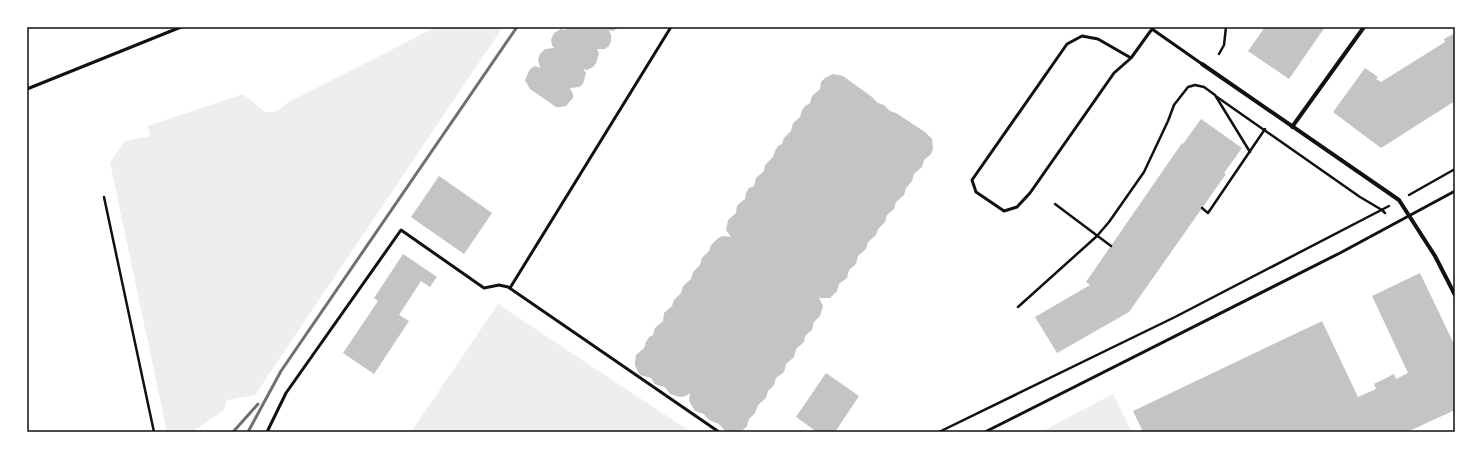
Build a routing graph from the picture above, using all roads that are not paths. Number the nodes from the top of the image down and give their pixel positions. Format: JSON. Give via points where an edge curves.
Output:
{"nodes":[{"id":1,"x":181,"y":27,"type":"edge"},
{"id":2,"x":671,"y":27,"type":"edge"},
{"id":3,"x":1364,"y":27,"type":"edge"},
{"id":4,"x":1150,"y":28,"type":"edge"},
{"id":5,"x":1132,"y":58,"type":"junction"},
{"id":6,"x":1202,"y":64,"type":"joint"},
{"id":7,"x":27,"y":89,"type":"edge"},
{"id":8,"x":1292,"y":127,"type":"junction"},
{"id":9,"x":1455,"y":191,"type":"edge"},
{"id":10,"x":1411,"y":216,"type":"junction"},
{"id":11,"x":510,"y":288,"type":"junction"},
{"id":12,"x":1455,"y":295,"type":"edge"},
{"id":13,"x":267,"y":432,"type":"edge"},
{"id":14,"x":719,"y":432,"type":"edge"},
{"id":15,"x":985,"y":432,"type":"edge"}],
"edges":[{"from":1,"to":7,"type":"lane"},
{"from":2,"to":11,"type":"lane"},
{"from":3,"to":8,"type":"street"},
{"from":4,"to":5,"type":"lane"},
{"from":4,"to":6,"type":"lane"},
{"from":5,"to":5,"type":"lane","via":[[1114,73],[1030,193],[1017,207],[1004,211],[976,192],[972,180],[1067,44],[1082,36],[1098,39]]},
{"from":6,"to":8,"type":"street"},
{"from":8,"to":10,"type":"street","via":[[1399,200]]},
{"from":9,"to":10,"type":"lane"},
{"from":10,"to":12,"type":"street","via":[[1436,256]]},
{"from":10,"to":15,"type":"lane"},
{"from":11,"to":13,"type":"lane","via":[[499,285],[484,288],[401,230],[286,393]]},
{"from":11,"to":14,"type":"lane"}]}
